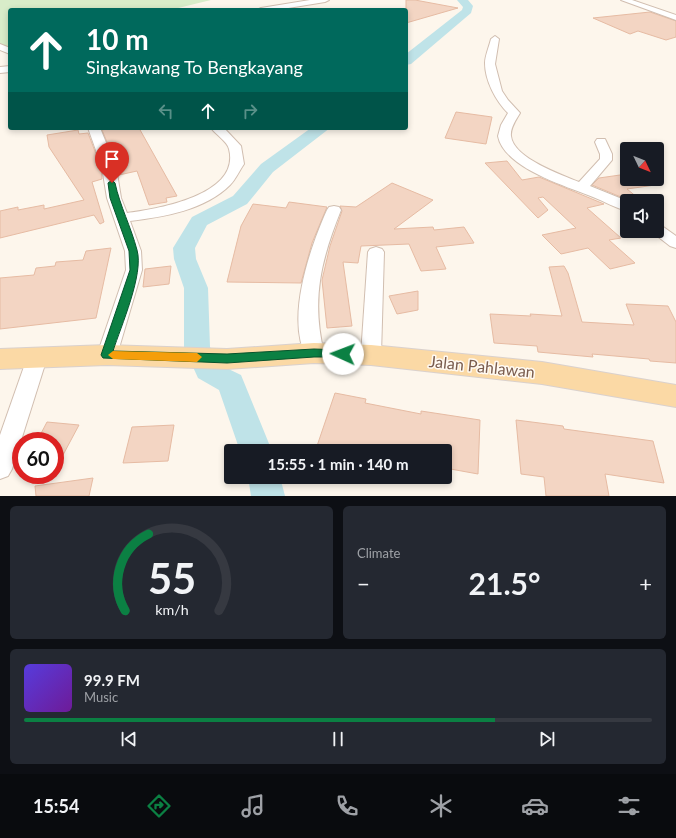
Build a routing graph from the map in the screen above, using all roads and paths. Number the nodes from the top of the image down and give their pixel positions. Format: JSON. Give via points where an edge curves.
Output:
{"nodes":[{"id":1,"x":325,"y":0,"type":"edge"},
{"id":2,"x":624,"y":0,"type":"edge"},
{"id":3,"x":274,"y":8,"type":"edge"},
{"id":4,"x":676,"y":18,"type":"edge"},
{"id":5,"x":495,"y":39,"type":"dead end"},
{"id":6,"x":95,"y":130,"type":"edge"},
{"id":7,"x":219,"y":130,"type":"edge"},
{"id":8,"x":601,"y":142,"type":"dead end"},
{"id":9,"x":582,"y":187,"type":"junction"},
{"id":10,"x":620,"y":204,"type":"edge"},
{"id":11,"x":334,"y":210,"type":"dead end"},
{"id":12,"x":122,"y":218,"type":"junction"},
{"id":13,"x":664,"y":234,"type":"edge"},
{"id":14,"x":676,"y":243,"type":"edge"},
{"id":15,"x":376,"y":252,"type":"dead end"},
{"id":16,"x":314,"y":353,"type":"junction"},
{"id":17,"x":107,"y":355,"type":"junction"},
{"id":18,"x":371,"y":355,"type":"junction"},
{"id":19,"x":37,"y":358,"type":"junction"},
{"id":20,"x":0,"y":359,"type":"edge"},
{"id":21,"x":676,"y":396,"type":"edge"},
{"id":22,"x":0,"y":469,"type":"edge"}],
"edges":[{"from":1,"to":3,"type":"street"},
{"from":2,"to":4,"type":"street"},
{"from":5,"to":9,"type":"street","via":[[490,64],[497,91],[514,113],[505,130],[504,138],[508,145],[526,163]]},
{"from":6,"to":12,"type":"street","via":[[109,167],[114,198]]},
{"from":7,"to":12,"type":"street","via":[[235,146],[237,164],[225,182],[212,192],[183,205],[151,214]]},
{"from":8,"to":9,"type":"street","via":[[606,160]]},
{"from":9,"to":10,"type":"street"},
{"from":11,"to":16,"type":"street","via":[[320,246],[309,299],[309,328]]},
{"from":12,"to":17,"type":"street","via":[[133,251],[134,270]]},
{"from":13,"to":14,"type":"street"},
{"from":15,"to":18,"type":"street"},
{"from":16,"to":17,"type":"main road","name":"Jalan Pahlawan","via":[[227,358]]},
{"from":16,"to":18,"type":"main road","name":"Jalan Pahlawan"},
{"from":17,"to":19,"type":"main road","name":"Jalan Pahlawan"},
{"from":18,"to":21,"type":"main road","name":"Jalan Pahlawan","via":[[542,373]]},
{"from":19,"to":20,"type":"main road","name":"Jalan Pahlawan"},
{"from":19,"to":22,"type":"street"}]}
